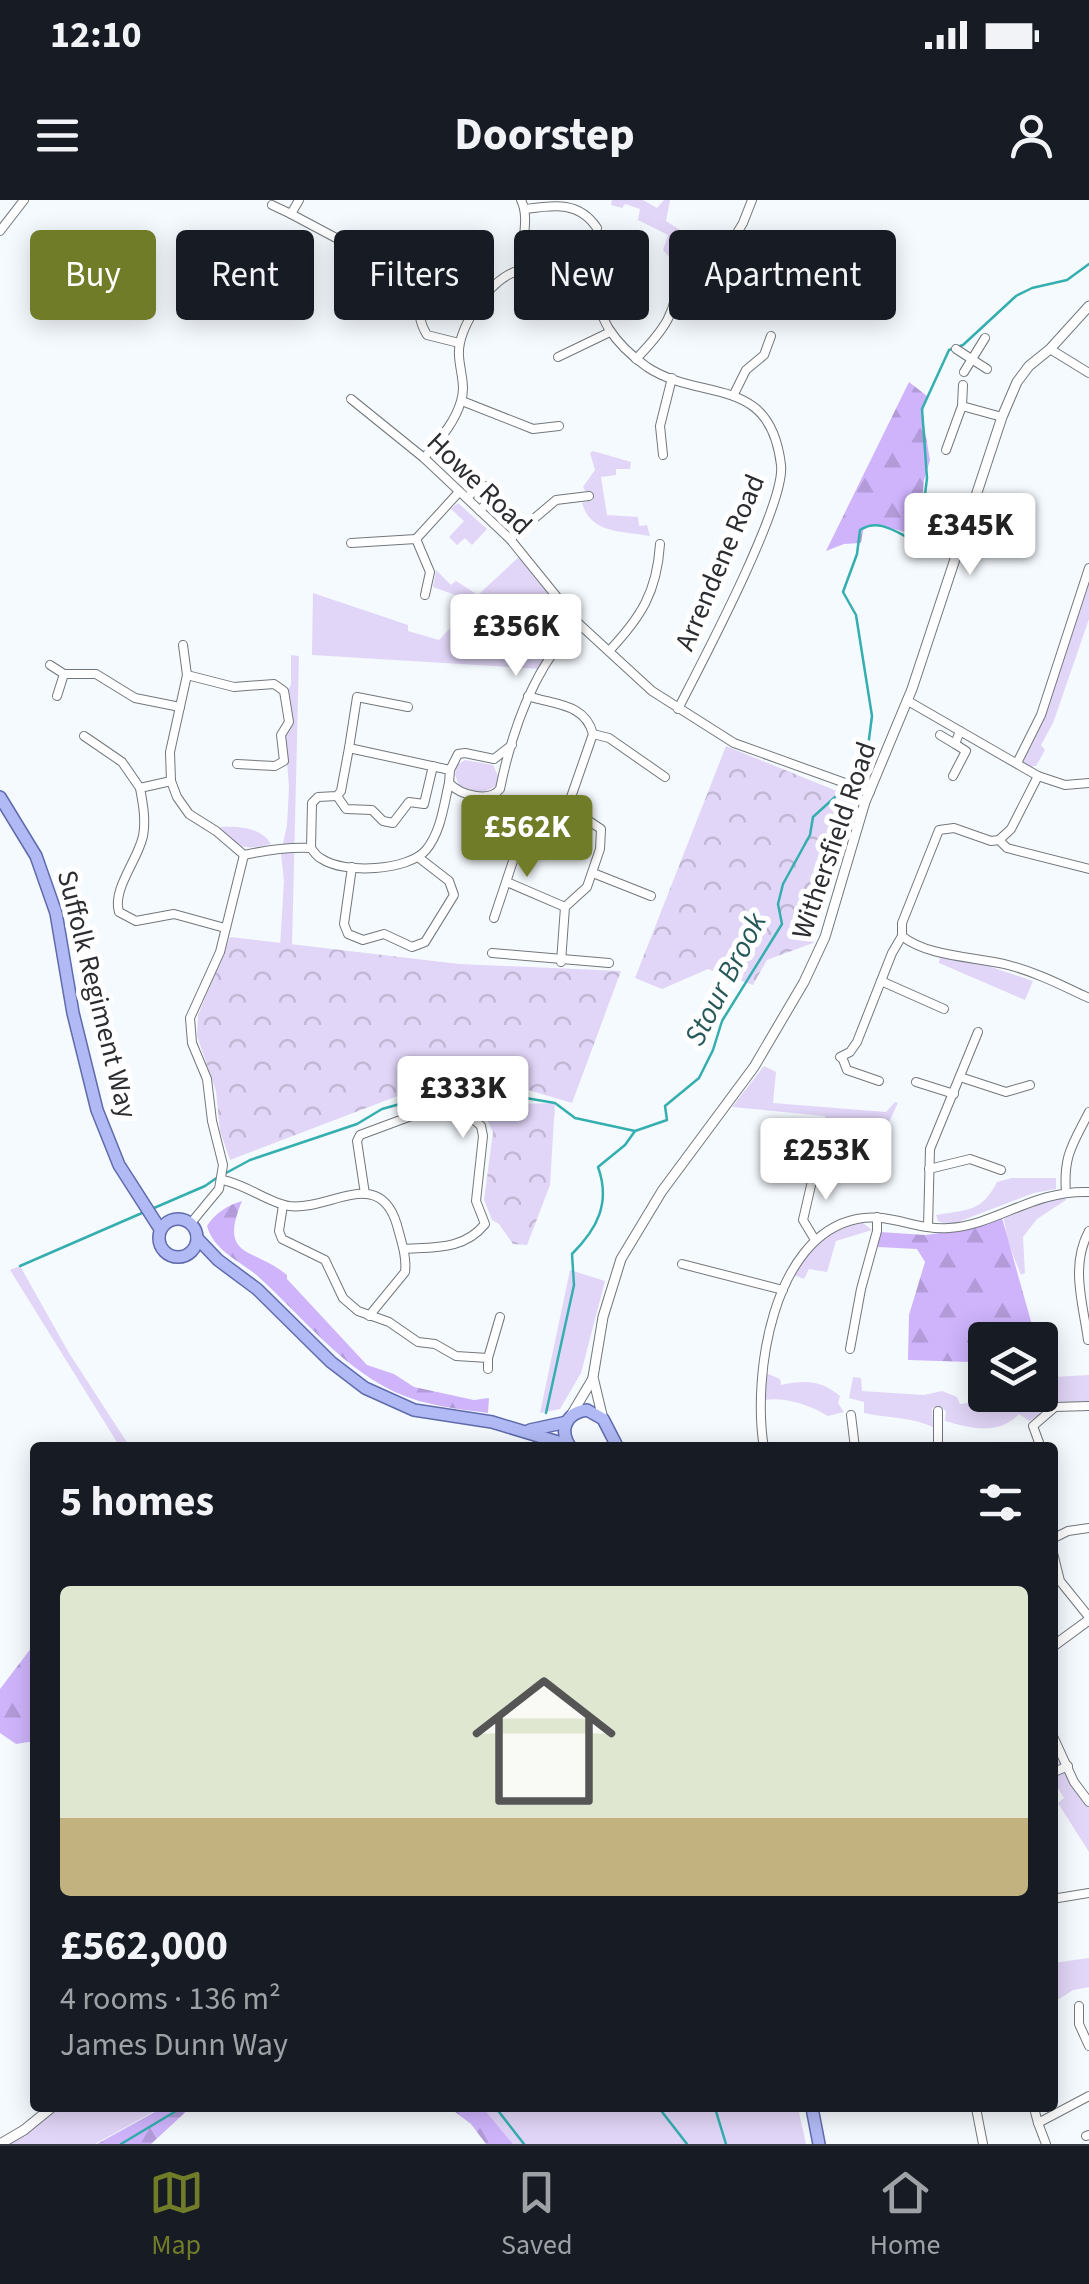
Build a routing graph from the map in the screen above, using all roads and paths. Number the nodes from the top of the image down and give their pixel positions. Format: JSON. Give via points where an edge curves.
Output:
{"nodes":[{"id":1,"x":24,"y":200,"type":"edge"},
{"id":2,"x":298,"y":200,"type":"edge"},
{"id":3,"x":752,"y":200,"type":"edge"},
{"id":4,"x":524,"y":204,"type":"edge"},
{"id":5,"x":272,"y":205,"type":"dead end"},
{"id":6,"x":291,"y":214,"type":"junction"},
{"id":7,"x":597,"y":228,"type":"dead end"},
{"id":8,"x":522,"y":230,"type":"edge"},
{"id":9,"x":739,"y":230,"type":"edge"},
{"id":10,"x":0,"y":231,"type":"edge"},
{"id":11,"x":334,"y":237,"type":"edge"},
{"id":12,"x":514,"y":272,"type":"edge"},
{"id":13,"x":1089,"y":306,"type":"edge"},
{"id":14,"x":669,"y":318,"type":"edge"},
{"id":15,"x":420,"y":320,"type":"edge"},
{"id":16,"x":604,"y":320,"type":"edge"},
{"id":17,"x":610,"y":332,"type":"junction"},
{"id":18,"x":771,"y":336,"type":"dead end"},
{"id":19,"x":986,"y":338,"type":"dead end"},
{"id":20,"x":459,"y":343,"type":"junction"},
{"id":21,"x":956,"y":349,"type":"dead end"},
{"id":22,"x":1050,"y":349,"type":"junction"},
{"id":23,"x":558,"y":356,"type":"dead end"},
{"id":24,"x":971,"y":358,"type":"junction"},
{"id":25,"x":636,"y":359,"type":"junction"},
{"id":26,"x":987,"y":369,"type":"dead end"},
{"id":27,"x":964,"y":372,"type":"dead end"},
{"id":28,"x":1089,"y":372,"type":"edge"},
{"id":29,"x":672,"y":378,"type":"junction"},
{"id":30,"x":963,"y":385,"type":"dead end"},
{"id":31,"x":734,"y":394,"type":"junction"},
{"id":32,"x":352,"y":400,"type":"dead end"},
{"id":33,"x":462,"y":401,"type":"junction"},
{"id":34,"x":962,"y":406,"type":"junction"},
{"id":35,"x":1002,"y":417,"type":"junction"},
{"id":36,"x":559,"y":426,"type":"dead end"},
{"id":37,"x":946,"y":450,"type":"dead end"},
{"id":38,"x":663,"y":454,"type":"dead end"},
{"id":39,"x":424,"y":458,"type":"junction"},
{"id":40,"x":463,"y":495,"type":"junction"},
{"id":41,"x":590,"y":496,"type":"dead end"},
{"id":42,"x":480,"y":510,"type":"junction"},
{"id":43,"x":416,"y":539,"type":"junction"},
{"id":44,"x":510,"y":539,"type":"junction"},
{"id":45,"x":351,"y":543,"type":"dead end"},
{"id":46,"x":660,"y":544,"type":"dead end"},
{"id":47,"x":1088,"y":572,"type":"edge"},
{"id":48,"x":426,"y":594,"type":"dead end"},
{"id":49,"x":578,"y":624,"type":"junction"},
{"id":50,"x":183,"y":645,"type":"dead end"},
{"id":51,"x":610,"y":651,"type":"junction"},
{"id":52,"x":50,"y":664,"type":"dead end"},
{"id":53,"x":64,"y":674,"type":"junction"},
{"id":54,"x":187,"y":675,"type":"junction"},
{"id":55,"x":57,"y":696,"type":"dead end"},
{"id":56,"x":528,"y":696,"type":"junction"},
{"id":57,"x":908,"y":701,"type":"junction"},
{"id":58,"x":180,"y":707,"type":"junction"},
{"id":59,"x":408,"y":707,"type":"dead end"},
{"id":60,"x":678,"y":708,"type":"junction"},
{"id":61,"x":960,"y":731,"type":"junction"},
{"id":62,"x":593,"y":734,"type":"junction"},
{"id":63,"x":940,"y":735,"type":"dead end"},
{"id":64,"x":84,"y":736,"type":"dead end"},
{"id":65,"x":955,"y":744,"type":"junction"},
{"id":66,"x":512,"y":745,"type":"junction"},
{"id":67,"x":348,"y":748,"type":"junction"},
{"id":68,"x":494,"y":759,"type":"junction"},
{"id":69,"x":1017,"y":763,"type":"junction"},
{"id":70,"x":237,"y":764,"type":"dead end"},
{"id":71,"x":432,"y":766,"type":"junction"},
{"id":72,"x":505,"y":766,"type":"junction"},
{"id":73,"x":450,"y":770,"type":"junction"},
{"id":74,"x":953,"y":776,"type":"dead end"},
{"id":75,"x":1038,"y":776,"type":"junction"},
{"id":76,"x":665,"y":777,"type":"dead end"},
{"id":77,"x":171,"y":781,"type":"junction"},
{"id":78,"x":449,"y":783,"type":"junction"},
{"id":79,"x":1089,"y":783,"type":"edge"},
{"id":80,"x":140,"y":788,"type":"junction"},
{"id":81,"x":870,"y":792,"type":"junction"},
{"id":82,"x":0,"y":796,"type":"edge"},
{"id":83,"x":336,"y":796,"type":"junction"},
{"id":84,"x":524,"y":831,"type":"dead end"},
{"id":85,"x":999,"y":840,"type":"junction"},
{"id":86,"x":311,"y":848,"type":"junction"},
{"id":87,"x":244,"y":855,"type":"junction"},
{"id":88,"x":418,"y":857,"type":"junction"},
{"id":89,"x":352,"y":867,"type":"junction"},
{"id":90,"x":1089,"y":869,"type":"edge"},
{"id":91,"x":593,"y":874,"type":"junction"},
{"id":92,"x":507,"y":882,"type":"junction"},
{"id":93,"x":652,"y":896,"type":"dead end"},
{"id":94,"x":564,"y":907,"type":"junction"},
{"id":95,"x":494,"y":918,"type":"dead end"},
{"id":96,"x":225,"y":928,"type":"junction"},
{"id":97,"x":902,"y":936,"type":"junction"},
{"id":98,"x":492,"y":953,"type":"dead end"},
{"id":99,"x":561,"y":962,"type":"junction"},
{"id":100,"x":609,"y":963,"type":"dead end"},
{"id":101,"x":881,"y":982,"type":"junction"},
{"id":102,"x":1089,"y":998,"type":"edge"},
{"id":103,"x":944,"y":1009,"type":"dead end"},
{"id":104,"x":978,"y":1032,"type":"dead end"},
{"id":105,"x":960,"y":1077,"type":"junction"},
{"id":106,"x":879,"y":1081,"type":"dead end"},
{"id":107,"x":916,"y":1082,"type":"dead end"},
{"id":108,"x":1030,"y":1084,"type":"dead end"},
{"id":109,"x":954,"y":1094,"type":"junction"},
{"id":110,"x":1089,"y":1112,"type":"edge"},
{"id":111,"x":843,"y":1167,"type":"dead end"},
{"id":112,"x":929,"y":1169,"type":"junction"},
{"id":113,"x":1001,"y":1170,"type":"dead end"},
{"id":114,"x":223,"y":1179,"type":"junction"},
{"id":115,"x":1089,"y":1192,"type":"edge"},
{"id":116,"x":1066,"y":1193,"type":"junction"},
{"id":117,"x":365,"y":1194,"type":"junction"},
{"id":118,"x":284,"y":1204,"type":"junction"},
{"id":119,"x":149,"y":1208,"type":"junction"},
{"id":120,"x":877,"y":1217,"type":"junction"},
{"id":121,"x":171,"y":1220,"type":"junction"},
{"id":122,"x":191,"y":1223,"type":"junction"},
{"id":123,"x":928,"y":1227,"type":"junction"},
{"id":124,"x":160,"y":1230,"type":"junction"},
{"id":125,"x":1089,"y":1231,"type":"edge"},
{"id":126,"x":197,"y":1238,"type":"junction"},
{"id":127,"x":815,"y":1240,"type":"junction"},
{"id":128,"x":404,"y":1249,"type":"junction"},
{"id":129,"x":188,"y":1255,"type":"junction"},
{"id":130,"x":218,"y":1260,"type":"junction"},
{"id":131,"x":682,"y":1264,"type":"dead end"},
{"id":132,"x":783,"y":1290,"type":"junction"},
{"id":133,"x":370,"y":1316,"type":"junction"},
{"id":134,"x":500,"y":1317,"type":"dead end"},
{"id":135,"x":1088,"y":1340,"type":"edge"},
{"id":136,"x":850,"y":1349,"type":"dead end"},
{"id":137,"x":488,"y":1358,"type":"junction"},
{"id":138,"x":488,"y":1369,"type":"dead end"},
{"id":139,"x":593,"y":1377,"type":"junction"},
{"id":140,"x":1089,"y":1406,"type":"edge"},
{"id":141,"x":938,"y":1411,"type":"dead end"},
{"id":142,"x":851,"y":1414,"type":"dead end"},
{"id":143,"x":568,"y":1419,"type":"junction"},
{"id":144,"x":605,"y":1424,"type":"junction"},
{"id":145,"x":526,"y":1431,"type":"junction"},
{"id":146,"x":558,"y":1442,"type":"edge"},
{"id":147,"x":567,"y":1442,"type":"edge"},
{"id":148,"x":603,"y":1442,"type":"edge"},
{"id":149,"x":615,"y":1442,"type":"edge"},
{"id":150,"x":763,"y":1442,"type":"edge"},
{"id":151,"x":855,"y":1442,"type":"edge"},
{"id":152,"x":938,"y":1442,"type":"edge"},
{"id":153,"x":1039,"y":1442,"type":"edge"},
{"id":154,"x":1089,"y":1528,"type":"edge"},
{"id":155,"x":1058,"y":1536,"type":"edge"},
{"id":156,"x":1058,"y":1576,"type":"edge"},
{"id":157,"x":1089,"y":1618,"type":"edge"},
{"id":158,"x":1058,"y":1642,"type":"edge"},
{"id":159,"x":1058,"y":1746,"type":"edge"},
{"id":160,"x":1068,"y":1766,"type":"junction"},
{"id":161,"x":1058,"y":1770,"type":"edge"},
{"id":162,"x":1089,"y":1802,"type":"edge"},
{"id":163,"x":1089,"y":1893,"type":"edge"},
{"id":164,"x":1058,"y":1899,"type":"edge"},
{"id":165,"x":1079,"y":2006,"type":"dead end"},
{"id":166,"x":1089,"y":2046,"type":"edge"},
{"id":167,"x":1089,"y":2096,"type":"edge"},
{"id":168,"x":46,"y":2112,"type":"edge"},
{"id":169,"x":813,"y":2112,"type":"edge"},
{"id":170,"x":977,"y":2112,"type":"edge"},
{"id":171,"x":1035,"y":2112,"type":"edge"},
{"id":172,"x":1038,"y":2123,"type":"junction"},
{"id":173,"x":0,"y":2144,"type":"edge"},
{"id":174,"x":819,"y":2144,"type":"edge"},
{"id":175,"x":983,"y":2144,"type":"edge"},
{"id":176,"x":1046,"y":2144,"type":"edge"}],
"edges":[{"from":1,"to":10,"type":"street"},
{"from":2,"to":6,"type":"street"},
{"from":3,"to":9,"type":"street"},
{"from":4,"to":7,"type":"street","via":[[569,206]]},
{"from":4,"to":8,"type":"street"},
{"from":5,"to":6,"type":"street"},
{"from":6,"to":11,"type":"street"},
{"from":12,"to":20,"type":"street","via":[[470,316]]},
{"from":13,"to":22,"type":"street","name":"Withersfield Road"},
{"from":14,"to":25,"type":"street"},
{"from":15,"to":20,"type":"street","via":[[428,334]]},
{"from":16,"to":17,"type":"street","name":"Arrendene Road"},
{"from":17,"to":23,"type":"street"},
{"from":17,"to":25,"type":"street","name":"Arrendene Road"},
{"from":18,"to":31,"type":"street"},
{"from":19,"to":24,"type":"street"},
{"from":20,"to":33,"type":"street"},
{"from":21,"to":24,"type":"street"},
{"from":22,"to":28,"type":"street"},
{"from":22,"to":35,"type":"street","name":"Withersfield Road","via":[[1017,382]]},
{"from":24,"to":26,"type":"street"},
{"from":24,"to":27,"type":"street"},
{"from":25,"to":29,"type":"street","name":"Arrendene Road"},
{"from":29,"to":31,"type":"street","name":"Arrendene Road"},
{"from":29,"to":38,"type":"street","via":[[660,426]]},
{"from":30,"to":34,"type":"street"},
{"from":31,"to":60,"type":"street","name":"Arrendene Road","via":[[764,415],[782,471],[751,557]]},
{"from":32,"to":39,"type":"street","name":"Howe Road"},
{"from":33,"to":36,"type":"street","via":[[533,429]]},
{"from":33,"to":39,"type":"street"},
{"from":34,"to":35,"type":"street"},
{"from":34,"to":37,"type":"street"},
{"from":35,"to":57,"type":"street","name":"Withersfield Road"},
{"from":39,"to":40,"type":"street","name":"Howe Road"},
{"from":40,"to":42,"type":"street","name":"Howe Road"},
{"from":40,"to":42,"type":"street","via":[[490,490]]},
{"from":40,"to":43,"type":"street"},
{"from":41,"to":44,"type":"street","via":[[556,500]]},
{"from":42,"to":44,"type":"street","name":"Howe Road"},
{"from":43,"to":45,"type":"street"},
{"from":43,"to":48,"type":"street","via":[[430,572]]},
{"from":44,"to":49,"type":"street","name":"Howe Road"},
{"from":46,"to":51,"type":"street","via":[[658,572],[640,618]]},
{"from":47,"to":69,"type":"street"},
{"from":49,"to":51,"type":"street","name":"Howe Road"},
{"from":49,"to":56,"type":"street"},
{"from":50,"to":54,"type":"street"},
{"from":51,"to":60,"type":"street","name":"Howe Road"},
{"from":52,"to":53,"type":"street"},
{"from":53,"to":55,"type":"street"},
{"from":53,"to":58,"type":"street","via":[[96,674],[136,698]]},
{"from":54,"to":58,"type":"street"},
{"from":54,"to":70,"type":"street","via":[[234,686],[274,684],[284,691],[284,762]]},
{"from":56,"to":62,"type":"street","via":[[578,710]]},
{"from":56,"to":66,"type":"street"},
{"from":57,"to":61,"type":"street"},
{"from":57,"to":81,"type":"street","name":"Withersfield Road"},
{"from":58,"to":77,"type":"street"},
{"from":59,"to":67,"type":"street","via":[[357,696]]},
{"from":60,"to":81,"type":"street","name":"Howe Road","via":[[734,743]]},
{"from":61,"to":65,"type":"street"},
{"from":61,"to":69,"type":"street"},
{"from":62,"to":76,"type":"street"},
{"from":62,"to":91,"type":"street","via":[[570,800],[571,810],[600,828]]},
{"from":63,"to":65,"type":"street"},
{"from":64,"to":80,"type":"street","via":[[122,762]]},
{"from":65,"to":74,"type":"street","via":[[966,751]]},
{"from":66,"to":68,"type":"street"},
{"from":66,"to":72,"type":"street"},
{"from":67,"to":71,"type":"street"},
{"from":67,"to":83,"type":"street"},
{"from":68,"to":72,"type":"street"},
{"from":68,"to":73,"type":"street","via":[[465,753]]},
{"from":69,"to":75,"type":"street"},
{"from":71,"to":73,"type":"street"},
{"from":71,"to":83,"type":"street","via":[[424,804],[409,802],[393,823],[372,810],[346,809]]},
{"from":72,"to":78,"type":"street","via":[[495,795],[456,790]]},
{"from":73,"to":78,"type":"street"},
{"from":75,"to":79,"type":"street","via":[[1064,785]]},
{"from":75,"to":85,"type":"street"},
{"from":77,"to":80,"type":"street"},
{"from":77,"to":87,"type":"street","via":[[189,814]]},
{"from":78,"to":88,"type":"street","via":[[434,837]]},
{"from":80,"to":96,"type":"street","via":[[143,836],[119,912],[136,921],[185,915]]},
{"from":81,"to":139,"type":"street","name":"Withersfield Road","via":[[804,982],[754,1068],[662,1190],[621,1258]]},
{"from":82,"to":119,"type":"main road","name":"Suffolk Regiment Way","via":[[36,856],[56,913],[97,1110],[119,1165]]},
{"from":83,"to":86,"type":"street","via":[[312,803]]},
{"from":84,"to":92,"type":"street"},
{"from":85,"to":90,"type":"street","via":[[1007,848]]},
{"from":85,"to":97,"type":"street","via":[[939,830]]},
{"from":86,"to":87,"type":"street"},
{"from":86,"to":89,"type":"street","via":[[322,860]]},
{"from":87,"to":96,"type":"street"},
{"from":88,"to":89,"type":"street","via":[[398,866]]},
{"from":88,"to":89,"type":"street","via":[[449,880],[454,895],[424,942],[412,947],[384,934],[363,940],[348,934]]},
{"from":91,"to":93,"type":"street"},
{"from":91,"to":94,"type":"street"},
{"from":92,"to":94,"type":"street"},
{"from":92,"to":95,"type":"street"},
{"from":94,"to":99,"type":"street"},
{"from":96,"to":114,"type":"street","via":[[190,1018]]},
{"from":97,"to":101,"type":"street"},
{"from":97,"to":102,"type":"street","via":[[1014,966]]},
{"from":98,"to":99,"type":"street"},
{"from":99,"to":100,"type":"street"},
{"from":101,"to":103,"type":"street"},
{"from":101,"to":106,"type":"street","via":[[857,1042],[841,1057],[846,1070]]},
{"from":104,"to":105,"type":"street"},
{"from":105,"to":108,"type":"street","via":[[1006,1092]]},
{"from":105,"to":109,"type":"street"},
{"from":107,"to":109,"type":"street"},
{"from":109,"to":112,"type":"street","via":[[934,1137]]},
{"from":110,"to":116,"type":"street","via":[[1066,1157]]},
{"from":111,"to":127,"type":"street","via":[[825,1168],[812,1181],[803,1220]]},
{"from":112,"to":113,"type":"street","via":[[970,1159]]},
{"from":112,"to":123,"type":"street"},
{"from":114,"to":118,"type":"street"},
{"from":114,"to":122,"type":"street"},
{"from":115,"to":116,"type":"street"},
{"from":116,"to":123,"type":"street","via":[[950,1228]]},
{"from":117,"to":118,"type":"street"},
{"from":117,"to":128,"type":"street","via":[[391,1206]]},
{"from":117,"to":128,"type":"street","via":[[360,1135],[422,1112],[466,1113],[481,1126],[476,1201],[484,1224],[455,1245]]},
{"from":118,"to":133,"type":"street","via":[[282,1239],[325,1260],[343,1298]]},
{"from":119,"to":121,"type":"main road"},
{"from":119,"to":124,"type":"main road","name":"Suffolk Regiment Way"},
{"from":120,"to":123,"type":"street"},
{"from":120,"to":127,"type":"street","via":[[842,1223]]},
{"from":120,"to":136,"type":"street"},
{"from":121,"to":122,"type":"main road"},
{"from":121,"to":124,"type":"main road"},
{"from":122,"to":126,"type":"main road"},
{"from":124,"to":129,"type":"main road","via":[[165,1253]]},
{"from":125,"to":135,"type":"street","via":[[1078,1269]]},
{"from":126,"to":129,"type":"main road"},
{"from":126,"to":130,"type":"main road"},
{"from":127,"to":132,"type":"street"},
{"from":128,"to":133,"type":"street","via":[[405,1272]]},
{"from":129,"to":130,"type":"main road"},
{"from":130,"to":145,"type":"main road","via":[[365,1388],[414,1410]]},
{"from":131,"to":132,"type":"street"},
{"from":132,"to":150,"type":"street","via":[[759,1386]]},
{"from":133,"to":137,"type":"street","via":[[456,1356]]},
{"from":134,"to":137,"type":"street"},
{"from":137,"to":138,"type":"street"},
{"from":139,"to":143,"type":"street","name":"Withersfield Road"},
{"from":139,"to":144,"type":"street","name":"Withersfield Road"},
{"from":140,"to":153,"type":"street","via":[[1054,1407],[1033,1426]]},
{"from":141,"to":152,"type":"street"},
{"from":142,"to":151,"type":"street"},
{"from":143,"to":144,"type":"main road","via":[[587,1410]]},
{"from":143,"to":145,"type":"main road"},
{"from":143,"to":147,"type":"main road"},
{"from":144,"to":148,"type":"main road"},
{"from":144,"to":149,"type":"main road"},
{"from":145,"to":146,"type":"main road"},
{"from":154,"to":155,"type":"street"},
{"from":156,"to":157,"type":"street"},
{"from":157,"to":158,"type":"street"},
{"from":159,"to":160,"type":"street"},
{"from":160,"to":161,"type":"street"},
{"from":160,"to":162,"type":"street"},
{"from":163,"to":164,"type":"street"},
{"from":165,"to":166,"type":"street"},
{"from":167,"to":172,"type":"street"},
{"from":168,"to":173,"type":"street"},
{"from":169,"to":174,"type":"main road"},
{"from":170,"to":175,"type":"street"},
{"from":171,"to":172,"type":"street"},
{"from":172,"to":176,"type":"street"}]}
